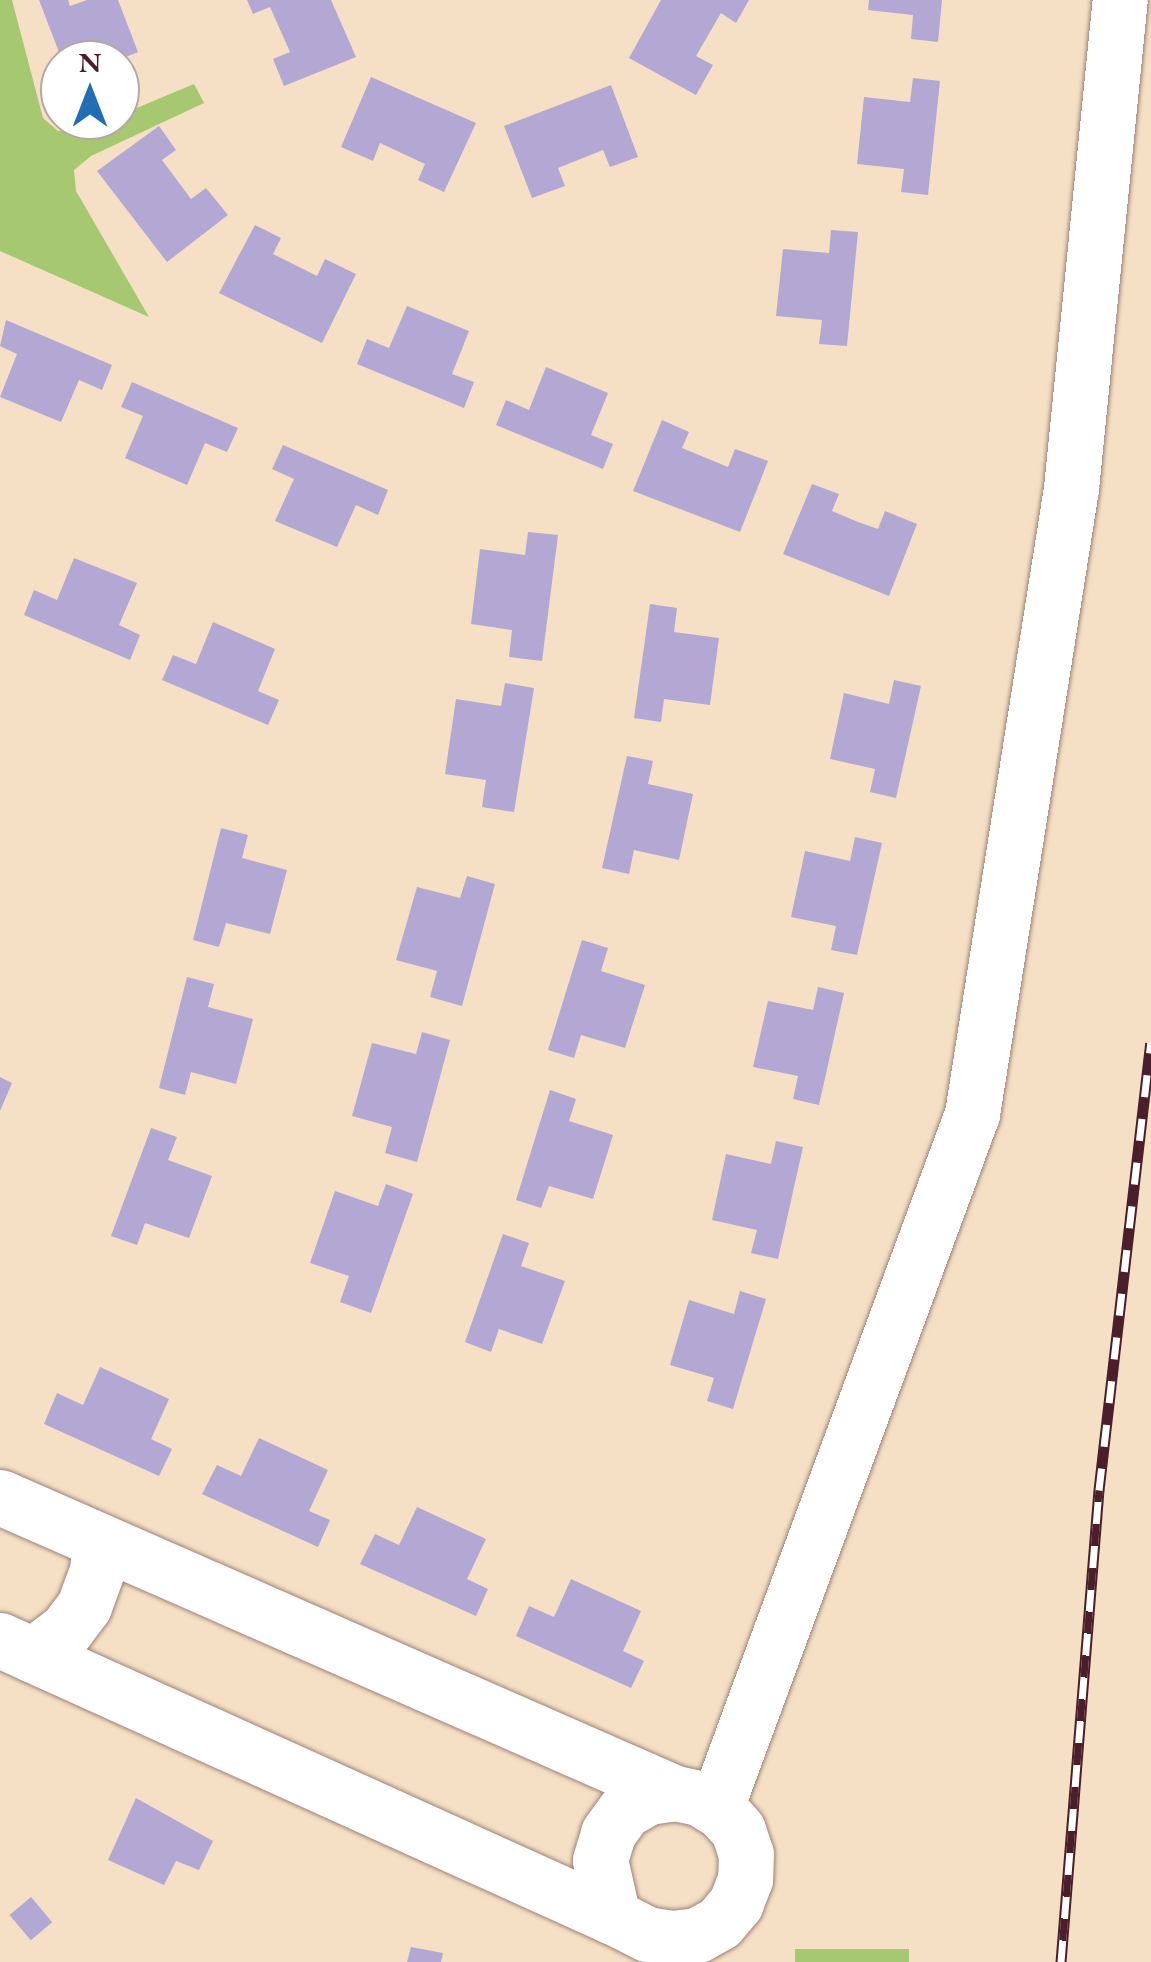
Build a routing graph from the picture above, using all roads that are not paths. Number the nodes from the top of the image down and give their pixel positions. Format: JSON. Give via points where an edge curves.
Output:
{"nodes":[{"id":1,"x":1120,"y":0,"type":"edge"},
{"id":2,"x":0,"y":1498,"type":"edge"},
{"id":3,"x":100,"y":1541,"type":"junction"},
{"id":4,"x":17,"y":1647,"type":"edge"},
{"id":5,"x":695,"y":1800,"type":"junction"},
{"id":6,"x":634,"y":1938,"type":"edge"}],
"edges":[{"from":1,"to":5,"type":"street","via":[[1071,488],[972,1114]]},
{"from":2,"to":3,"type":"street"},
{"from":3,"to":4,"type":"street","via":[[84,1606],[66,1630]]},
{"from":3,"to":5,"type":"street"},
{"from":4,"to":6,"type":"street"},
{"from":5,"to":6,"type":"street","via":[[648,1797],[608,1833],[600,1860]]},
{"from":5,"to":6,"type":"street","via":[[738,1830],[746,1854],[736,1903],[697,1935]]}]}
